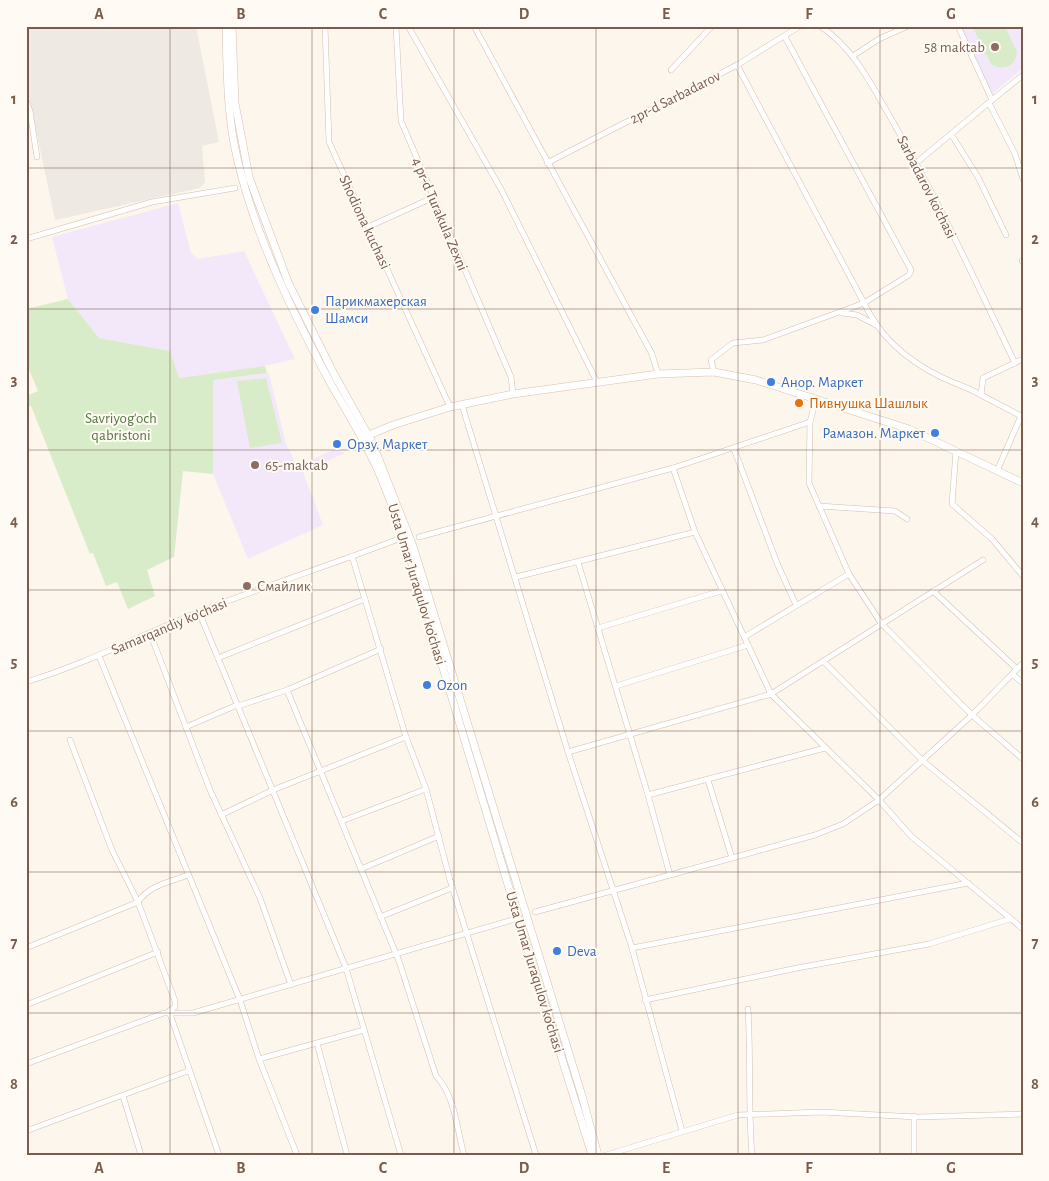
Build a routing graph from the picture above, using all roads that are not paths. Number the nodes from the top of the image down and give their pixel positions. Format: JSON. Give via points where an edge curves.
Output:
{"nodes":[{"id":1,"x":226,"y":26,"type":"edge"},
{"id":2,"x":232,"y":26,"type":"edge"},
{"id":3,"x":325,"y":26,"type":"edge"},
{"id":4,"x":396,"y":26,"type":"edge"},
{"id":5,"x":408,"y":26,"type":"edge"},
{"id":6,"x":474,"y":26,"type":"edge"},
{"id":7,"x":712,"y":26,"type":"edge"},
{"id":8,"x":800,"y":26,"type":"edge"},
{"id":9,"x":820,"y":26,"type":"edge"},
{"id":10,"x":908,"y":26,"type":"edge"},
{"id":11,"x":958,"y":26,"type":"edge"},
{"id":12,"x":785,"y":37,"type":"junction"},
{"id":13,"x":853,"y":56,"type":"junction"},
{"id":14,"x":737,"y":65,"type":"junction"},
{"id":15,"x":671,"y":70,"type":"dead end"},
{"id":16,"x":1023,"y":75,"type":"edge"},
{"id":17,"x":26,"y":100,"type":"edge"},
{"id":18,"x":990,"y":102,"type":"junction"},
{"id":19,"x":951,"y":134,"type":"junction"},
{"id":20,"x":37,"y":157,"type":"dead end"},
{"id":21,"x":547,"y":163,"type":"junction"},
{"id":22,"x":916,"y":163,"type":"junction"},
{"id":23,"x":1023,"y":179,"type":"edge"},
{"id":24,"x":235,"y":188,"type":"dead end"},
{"id":25,"x":432,"y":198,"type":"junction"},
{"id":26,"x":368,"y":227,"type":"junction"},
{"id":27,"x":1006,"y":235,"type":"dead end"},
{"id":28,"x":26,"y":239,"type":"edge"},
{"id":29,"x":864,"y":303,"type":"junction"},
{"id":30,"x":841,"y":312,"type":"junction"},
{"id":31,"x":876,"y":325,"type":"junction"},
{"id":32,"x":1023,"y":359,"type":"edge"},
{"id":33,"x":1016,"y":363,"type":"junction"},
{"id":34,"x":714,"y":372,"type":"junction"},
{"id":35,"x":658,"y":374,"type":"junction"},
{"id":36,"x":596,"y":382,"type":"junction"},
{"id":37,"x":514,"y":394,"type":"junction"},
{"id":38,"x":981,"y":395,"type":"junction"},
{"id":39,"x":816,"y":399,"type":"junction"},
{"id":40,"x":462,"y":405,"type":"junction"},
{"id":41,"x":450,"y":407,"type":"junction"},
{"id":42,"x":1022,"y":416,"type":"edge"},
{"id":43,"x":810,"y":422,"type":"junction"},
{"id":44,"x":365,"y":437,"type":"junction"},
{"id":45,"x":734,"y":449,"type":"junction"},
{"id":46,"x":956,"y":451,"type":"junction"},
{"id":47,"x":673,"y":468,"type":"junction"},
{"id":48,"x":997,"y":471,"type":"junction"},
{"id":49,"x":1023,"y":483,"type":"edge"},
{"id":50,"x":819,"y":506,"type":"junction"},
{"id":51,"x":495,"y":516,"type":"junction"},
{"id":52,"x":907,"y":519,"type":"dead end"},
{"id":53,"x":695,"y":532,"type":"junction"},
{"id":54,"x":419,"y":536,"type":"dead end"},
{"id":55,"x":396,"y":540,"type":"dead end"},
{"id":56,"x":352,"y":556,"type":"junction"},
{"id":57,"x":983,"y":560,"type":"dead end"},
{"id":58,"x":578,"y":562,"type":"junction"},
{"id":59,"x":849,"y":574,"type":"junction"},
{"id":60,"x":1023,"y":576,"type":"edge"},
{"id":61,"x":516,"y":577,"type":"junction"},
{"id":62,"x":722,"y":591,"type":"junction"},
{"id":63,"x":933,"y":591,"type":"junction"},
{"id":64,"x":365,"y":599,"type":"junction"},
{"id":65,"x":796,"y":605,"type":"junction"},
{"id":66,"x":199,"y":612,"type":"junction"},
{"id":67,"x":881,"y":623,"type":"junction"},
{"id":68,"x":598,"y":628,"type":"junction"},
{"id":69,"x":150,"y":632,"type":"junction"},
{"id":70,"x":746,"y":636,"type":"junction"},
{"id":71,"x":748,"y":645,"type":"junction"},
{"id":72,"x":381,"y":649,"type":"junction"},
{"id":73,"x":99,"y":656,"type":"junction"},
{"id":74,"x":218,"y":658,"type":"junction"},
{"id":75,"x":823,"y":661,"type":"junction"},
{"id":76,"x":1023,"y":663,"type":"edge"},
{"id":77,"x":1017,"y":669,"type":"junction"},
{"id":78,"x":1012,"y":674,"type":"junction"},
{"id":79,"x":26,"y":682,"type":"edge"},
{"id":80,"x":1023,"y":683,"type":"edge"},
{"id":81,"x":616,"y":686,"type":"junction"},
{"id":82,"x":287,"y":690,"type":"junction"},
{"id":83,"x":771,"y":694,"type":"junction"},
{"id":84,"x":238,"y":705,"type":"junction"},
{"id":85,"x":972,"y":715,"type":"junction"},
{"id":86,"x":186,"y":727,"type":"junction"},
{"id":87,"x":628,"y":734,"type":"junction"},
{"id":88,"x":406,"y":737,"type":"junction"},
{"id":89,"x":70,"y":740,"type":"dead end"},
{"id":90,"x":825,"y":748,"type":"junction"},
{"id":91,"x":568,"y":752,"type":"junction"},
{"id":92,"x":1023,"y":759,"type":"edge"},
{"id":93,"x":923,"y":761,"type":"junction"},
{"id":94,"x":322,"y":771,"type":"junction"},
{"id":95,"x":708,"y":780,"type":"junction"},
{"id":96,"x":426,"y":789,"type":"junction"},
{"id":97,"x":273,"y":790,"type":"junction"},
{"id":98,"x":648,"y":795,"type":"junction"},
{"id":99,"x":879,"y":800,"type":"junction"},
{"id":100,"x":221,"y":815,"type":"junction"},
{"id":101,"x":342,"y":821,"type":"junction"},
{"id":102,"x":439,"y":836,"type":"junction"},
{"id":103,"x":1023,"y":843,"type":"edge"},
{"id":104,"x":732,"y":858,"type":"junction"},
{"id":105,"x":361,"y":869,"type":"junction"},
{"id":106,"x":188,"y":875,"type":"junction"},
{"id":107,"x":670,"y":875,"type":"junction"},
{"id":108,"x":968,"y":883,"type":"junction"},
{"id":109,"x":452,"y":888,"type":"junction"},
{"id":110,"x":613,"y":892,"type":"junction"},
{"id":111,"x":138,"y":902,"type":"junction"},
{"id":112,"x":535,"y":912,"type":"dead end"},
{"id":113,"x":380,"y":917,"type":"junction"},
{"id":114,"x":1010,"y":919,"type":"junction"},
{"id":115,"x":512,"y":920,"type":"dead end"},
{"id":116,"x":1023,"y":929,"type":"edge"},
{"id":117,"x":467,"y":932,"type":"junction"},
{"id":118,"x":26,"y":948,"type":"edge"},
{"id":119,"x":632,"y":948,"type":"junction"},
{"id":120,"x":158,"y":952,"type":"junction"},
{"id":121,"x":396,"y":955,"type":"junction"},
{"id":122,"x":346,"y":968,"type":"junction"},
{"id":123,"x":291,"y":985,"type":"junction"},
{"id":124,"x":240,"y":1000,"type":"junction"},
{"id":125,"x":645,"y":1000,"type":"junction"},
{"id":126,"x":26,"y":1005,"type":"edge"},
{"id":127,"x":748,"y":1009,"type":"dead end"},
{"id":128,"x":169,"y":1011,"type":"junction"},
{"id":129,"x":364,"y":1030,"type":"junction"},
{"id":130,"x":317,"y":1043,"type":"junction"},
{"id":131,"x":259,"y":1060,"type":"junction"},
{"id":132,"x":26,"y":1064,"type":"edge"},
{"id":133,"x":188,"y":1071,"type":"junction"},
{"id":134,"x":123,"y":1096,"type":"junction"},
{"id":135,"x":1023,"y":1114,"type":"edge"},
{"id":136,"x":749,"y":1115,"type":"junction"},
{"id":137,"x":914,"y":1116,"type":"junction"},
{"id":138,"x":26,"y":1131,"type":"edge"},
{"id":139,"x":682,"y":1131,"type":"junction"},
{"id":140,"x":141,"y":1155,"type":"edge"},
{"id":141,"x":219,"y":1155,"type":"edge"},
{"id":142,"x":297,"y":1155,"type":"edge"},
{"id":143,"x":347,"y":1155,"type":"edge"},
{"id":144,"x":401,"y":1155,"type":"edge"},
{"id":145,"x":464,"y":1155,"type":"edge"},
{"id":146,"x":536,"y":1155,"type":"edge"},
{"id":147,"x":592,"y":1155,"type":"edge"},
{"id":148,"x":598,"y":1155,"type":"edge"},
{"id":149,"x":606,"y":1155,"type":"edge"},
{"id":150,"x":752,"y":1155,"type":"edge"},
{"id":151,"x":914,"y":1155,"type":"edge"}],
"edges":[{"from":1,"to":44,"type":"main road","name":"Usta Umar Juraqulov ko'chasi","via":[[231,125],[248,197],[282,285],[332,384]]},
{"from":2,"to":44,"type":"main road","name":"Usta Umar Juraqulov ko'chasi","via":[[237,121],[252,186],[288,282]]},
{"from":3,"to":26,"type":"street","name":"Shodiona kuchasi","via":[[329,142]]},
{"from":4,"to":25,"type":"street","name":"4 pr-d Turakula Zexni","via":[[401,121]]},
{"from":5,"to":36,"type":"street","via":[[502,191]]},
{"from":6,"to":21,"type":"street"},
{"from":7,"to":15,"type":"street"},
{"from":8,"to":12,"type":"street","name":"2pr-d Sarbadarov"},
{"from":9,"to":13,"type":"street","name":"Sarbadarov ko'chasi","via":[[835,36]]},
{"from":10,"to":13,"type":"street"},
{"from":11,"to":18,"type":"street"},
{"from":12,"to":14,"type":"street","name":"2pr-d Sarbadarov"},
{"from":12,"to":29,"type":"street","via":[[911,270],[909,275]]},
{"from":13,"to":22,"type":"street","name":"Sarbadarov ko'chasi"},
{"from":14,"to":21,"type":"street","name":"2pr-d Sarbadarov"},
{"from":14,"to":29,"type":"street"},
{"from":16,"to":18,"type":"street"},
{"from":17,"to":20,"type":"street"},
{"from":18,"to":19,"type":"street"},
{"from":18,"to":23,"type":"street"},
{"from":19,"to":22,"type":"street"},
{"from":19,"to":27,"type":"street","via":[[978,177]]},
{"from":21,"to":35,"type":"street","via":[[652,354]]},
{"from":22,"to":33,"type":"street","name":"Sarbadarov ko'chasi"},
{"from":24,"to":28,"type":"street","via":[[152,202]]},
{"from":25,"to":26,"type":"street"},
{"from":25,"to":37,"type":"street","name":"4 pr-d Turakula Zexni","via":[[511,378]]},
{"from":26,"to":41,"type":"street","name":"Shodiona kuchasi"},
{"from":29,"to":30,"type":"street"},
{"from":29,"to":31,"type":"street"},
{"from":30,"to":31,"type":"street","via":[[857,315]]},
{"from":30,"to":34,"type":"street","via":[[763,340],[733,343],[711,360]]},
{"from":31,"to":38,"type":"street","via":[[909,360]]},
{"from":32,"to":33,"type":"street"},
{"from":33,"to":38,"type":"street","via":[[983,378]]},
{"from":34,"to":35,"type":"main road"},
{"from":34,"to":39,"type":"main road","via":[[756,380]]},
{"from":35,"to":36,"type":"main road"},
{"from":36,"to":37,"type":"main road"},
{"from":37,"to":40,"type":"main road"},
{"from":38,"to":42,"type":"street"},
{"from":39,"to":43,"type":"street"},
{"from":39,"to":46,"type":"main road","via":[[908,429]]},
{"from":40,"to":41,"type":"main road"},
{"from":40,"to":51,"type":"street"},
{"from":41,"to":44,"type":"main road"},
{"from":42,"to":48,"type":"street"},
{"from":43,"to":45,"type":"street"},
{"from":43,"to":50,"type":"street","via":[[809,483]]},
{"from":44,"to":147,"type":"main road","name":"Usta Umar Juraqulov ko'chasi","via":[[408,551]]},
{"from":44,"to":148,"type":"main road","name":"Usta Umar Juraqulov ko'chasi","via":[[393,490],[414,546]]},
{"from":45,"to":47,"type":"street"},
{"from":45,"to":65,"type":"street"},
{"from":46,"to":48,"type":"main road"},
{"from":46,"to":60,"type":"street","via":[[952,504],[992,539]]},
{"from":47,"to":51,"type":"street"},
{"from":47,"to":53,"type":"street"},
{"from":48,"to":49,"type":"main road"},
{"from":50,"to":52,"type":"street","via":[[895,511]]},
{"from":50,"to":59,"type":"street"},
{"from":51,"to":54,"type":"street"},
{"from":51,"to":61,"type":"street"},
{"from":53,"to":58,"type":"street"},
{"from":53,"to":62,"type":"street"},
{"from":55,"to":56,"type":"street","name":"Samarqandiy ko'chasi"},
{"from":56,"to":64,"type":"street"},
{"from":56,"to":66,"type":"street","name":"Samarqandiy ko'chasi"},
{"from":57,"to":63,"type":"street"},
{"from":58,"to":61,"type":"street"},
{"from":58,"to":68,"type":"street"},
{"from":59,"to":65,"type":"street"},
{"from":59,"to":67,"type":"street"},
{"from":61,"to":91,"type":"street"},
{"from":62,"to":68,"type":"street"},
{"from":62,"to":70,"type":"street"},
{"from":63,"to":67,"type":"street"},
{"from":63,"to":77,"type":"street"},
{"from":64,"to":72,"type":"street"},
{"from":64,"to":74,"type":"street"},
{"from":65,"to":70,"type":"street"},
{"from":66,"to":69,"type":"street","name":"Samarqandiy ko'chasi"},
{"from":66,"to":74,"type":"street"},
{"from":67,"to":75,"type":"street"},
{"from":67,"to":85,"type":"street"},
{"from":68,"to":81,"type":"street"},
{"from":69,"to":73,"type":"street","name":"Samarqandiy ko'chasi"},
{"from":69,"to":86,"type":"street"},
{"from":70,"to":71,"type":"street"},
{"from":71,"to":81,"type":"street"},
{"from":71,"to":83,"type":"street"},
{"from":72,"to":82,"type":"street"},
{"from":72,"to":88,"type":"street"},
{"from":73,"to":79,"type":"street","name":"Samarqandiy ko'chasi"},
{"from":73,"to":106,"type":"street"},
{"from":74,"to":84,"type":"street"},
{"from":75,"to":83,"type":"street"},
{"from":75,"to":93,"type":"street"},
{"from":76,"to":77,"type":"street"},
{"from":77,"to":78,"type":"street"},
{"from":78,"to":80,"type":"street"},
{"from":78,"to":85,"type":"street"},
{"from":81,"to":87,"type":"street"},
{"from":82,"to":84,"type":"street"},
{"from":82,"to":94,"type":"street"},
{"from":83,"to":87,"type":"street"},
{"from":83,"to":90,"type":"street"},
{"from":84,"to":86,"type":"street"},
{"from":84,"to":97,"type":"street"},
{"from":85,"to":92,"type":"street"},
{"from":85,"to":93,"type":"street"},
{"from":86,"to":100,"type":"street"},
{"from":87,"to":91,"type":"street"},
{"from":87,"to":98,"type":"street"},
{"from":88,"to":94,"type":"street"},
{"from":88,"to":96,"type":"street"},
{"from":89,"to":111,"type":"street","via":[[112,850]]},
{"from":90,"to":95,"type":"street"},
{"from":90,"to":99,"type":"street"},
{"from":91,"to":110,"type":"street"},
{"from":93,"to":99,"type":"street"},
{"from":93,"to":103,"type":"street"},
{"from":94,"to":97,"type":"street"},
{"from":94,"to":101,"type":"street"},
{"from":95,"to":98,"type":"street"},
{"from":95,"to":104,"type":"street"},
{"from":96,"to":101,"type":"street"},
{"from":96,"to":102,"type":"street"},
{"from":97,"to":100,"type":"street"},
{"from":97,"to":122,"type":"street"},
{"from":98,"to":107,"type":"street"},
{"from":99,"to":104,"type":"street","via":[[842,824],[815,835]]},
{"from":99,"to":108,"type":"street","via":[[912,836]]},
{"from":100,"to":123,"type":"street","via":[[260,898]]},
{"from":101,"to":105,"type":"street"},
{"from":102,"to":105,"type":"street"},
{"from":102,"to":109,"type":"street"},
{"from":104,"to":107,"type":"street"},
{"from":105,"to":113,"type":"street"},
{"from":106,"to":111,"type":"street","via":[[153,888]]},
{"from":106,"to":124,"type":"street"},
{"from":107,"to":110,"type":"street"},
{"from":108,"to":114,"type":"street"},
{"from":108,"to":119,"type":"street"},
{"from":109,"to":113,"type":"street"},
{"from":109,"to":117,"type":"street"},
{"from":110,"to":112,"type":"street"},
{"from":110,"to":119,"type":"street"},
{"from":111,"to":118,"type":"street"},
{"from":111,"to":120,"type":"street"},
{"from":113,"to":121,"type":"street"},
{"from":114,"to":116,"type":"street"},
{"from":114,"to":125,"type":"street","via":[[929,944]]},
{"from":115,"to":117,"type":"street"},
{"from":117,"to":121,"type":"street"},
{"from":117,"to":146,"type":"street"},
{"from":119,"to":125,"type":"street"},
{"from":120,"to":126,"type":"street"},
{"from":120,"to":128,"type":"street","via":[[175,1001],[175,1007]]},
{"from":121,"to":122,"type":"street"},
{"from":121,"to":145,"type":"street","via":[[436,1076],[450,1102]]},
{"from":122,"to":123,"type":"street"},
{"from":122,"to":129,"type":"street"},
{"from":123,"to":124,"type":"street"},
{"from":124,"to":128,"type":"street","via":[[193,1014]]},
{"from":124,"to":131,"type":"street"},
{"from":125,"to":139,"type":"street"},
{"from":127,"to":136,"type":"street","via":[[751,1056]]},
{"from":128,"to":132,"type":"street"},
{"from":128,"to":133,"type":"street"},
{"from":129,"to":130,"type":"street"},
{"from":129,"to":144,"type":"street"},
{"from":130,"to":131,"type":"street"},
{"from":130,"to":143,"type":"street"},
{"from":131,"to":142,"type":"street"},
{"from":133,"to":134,"type":"street"},
{"from":133,"to":141,"type":"street"},
{"from":134,"to":138,"type":"street"},
{"from":134,"to":140,"type":"street"},
{"from":135,"to":137,"type":"street"},
{"from":136,"to":137,"type":"street","via":[[821,1112]]},
{"from":136,"to":139,"type":"street","via":[[738,1115]]},
{"from":136,"to":150,"type":"street"},
{"from":137,"to":151,"type":"street"},
{"from":139,"to":149,"type":"street"}]}
